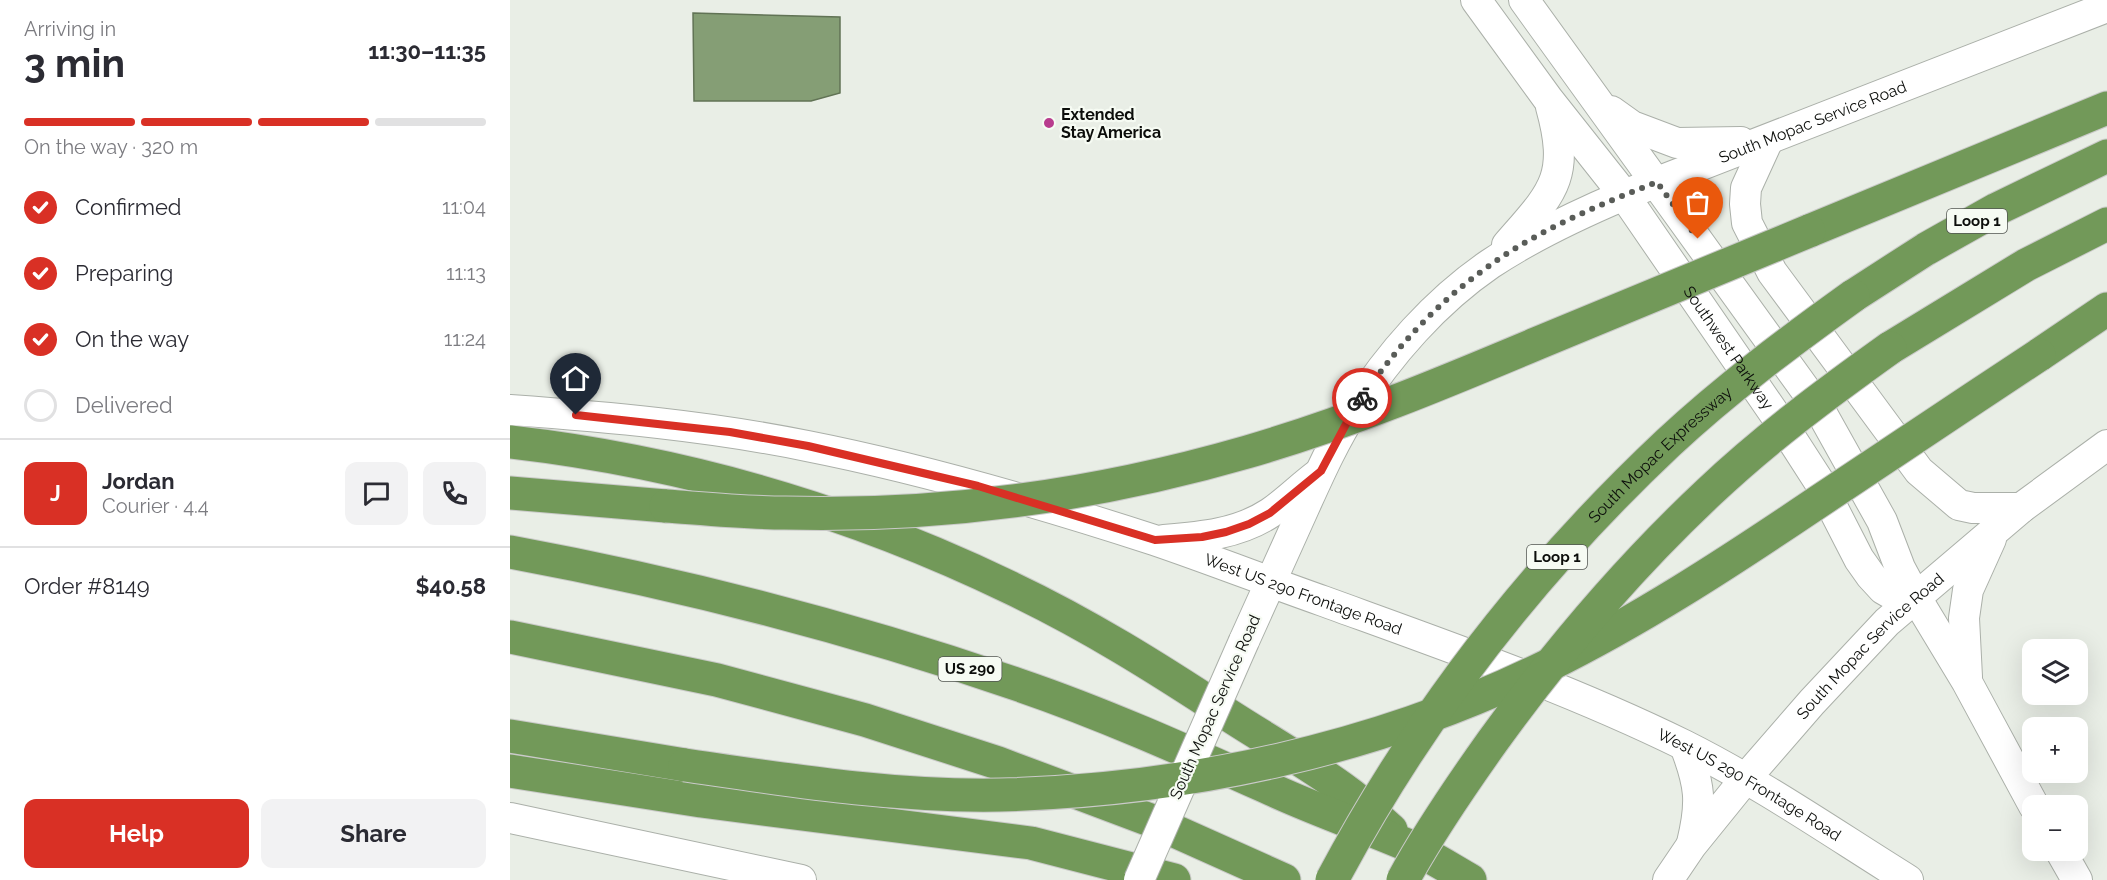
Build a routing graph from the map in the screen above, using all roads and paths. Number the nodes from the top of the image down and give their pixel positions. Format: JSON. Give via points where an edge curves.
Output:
{"nodes":[{"id":1,"x":1476,"y":0,"type":"edge"},
{"id":2,"x":1524,"y":0,"type":"edge"},
{"id":3,"x":2107,"y":7,"type":"edge"},
{"id":4,"x":1548,"y":99,"type":"junction"},
{"id":5,"x":1601,"y":105,"type":"junction"},
{"id":6,"x":2107,"y":108,"type":"edge"},
{"id":7,"x":1768,"y":140,"type":"junction"},
{"id":8,"x":2107,"y":156,"type":"edge"},
{"id":9,"x":1657,"y":182,"type":"junction"},
{"id":10,"x":1624,"y":195,"type":"junction"},
{"id":11,"x":2107,"y":224,"type":"edge"},
{"id":12,"x":1490,"y":265,"type":"junction"},
{"id":13,"x":2107,"y":309,"type":"edge"},
{"id":14,"x":510,"y":410,"type":"edge"},
{"id":15,"x":510,"y":442,"type":"edge"},
{"id":16,"x":2107,"y":445,"type":"edge"},
{"id":17,"x":1321,"y":471,"type":"junction"},
{"id":18,"x":510,"y":493,"type":"edge"},
{"id":19,"x":2021,"y":508,"type":"junction"},
{"id":20,"x":1995,"y":531,"type":"junction"},
{"id":21,"x":1155,"y":540,"type":"junction"},
{"id":22,"x":510,"y":552,"type":"edge"},
{"id":23,"x":1271,"y":582,"type":"junction"},
{"id":24,"x":1900,"y":605,"type":"junction"},
{"id":25,"x":510,"y":637,"type":"edge"},
{"id":26,"x":1967,"y":682,"type":"junction"},
{"id":27,"x":510,"y":736,"type":"edge"},
{"id":28,"x":1685,"y":746,"type":"junction"},
{"id":29,"x":510,"y":771,"type":"edge"},
{"id":30,"x":1746,"y":778,"type":"junction"},
{"id":31,"x":2028,"y":795,"type":"edge"},
{"id":32,"x":510,"y":818,"type":"edge"},
{"id":33,"x":1410,"y":846,"type":"junction"},
{"id":34,"x":1691,"y":846,"type":"junction"},
{"id":35,"x":2066,"y":861,"type":"edge"},
{"id":36,"x":801,"y":880,"type":"edge"},
{"id":37,"x":1139,"y":880,"type":"edge"},
{"id":38,"x":1174,"y":880,"type":"edge"},
{"id":39,"x":1284,"y":880,"type":"edge"},
{"id":40,"x":1332,"y":880,"type":"edge"},
{"id":41,"x":1403,"y":880,"type":"edge"},
{"id":42,"x":1470,"y":880,"type":"edge"},
{"id":43,"x":1668,"y":880,"type":"edge"},
{"id":44,"x":1908,"y":880,"type":"edge"},
{"id":45,"x":2077,"y":880,"type":"edge"}],
"edges":[{"from":1,"to":4,"type":"main road","name":"Southwest Parkway"},
{"from":2,"to":5,"type":"main road","name":"Southwest Parkway"},
{"from":3,"to":7,"type":"main road","name":"South Mopac Service Road"},
{"from":4,"to":10,"type":"main road","name":"Southwest Parkway"},
{"from":4,"to":12,"type":"main road","via":[[1560,156],[1556,180],[1543,204]]},
{"from":5,"to":7,"type":"main road","via":[[1632,126],[1677,143]]},
{"from":5,"to":9,"type":"main road","name":"Southwest Parkway"},
{"from":6,"to":18,"type":"highway","bridge":true,"via":[[1428,389],[1305,434],[1185,468],[1071,492],[916,510],[787,513]]},
{"from":7,"to":9,"type":"main road","name":"South Mopac Service Road"},
{"from":7,"to":19,"type":"main road","via":[[1746,188],[1745,204],[1747,223],[1772,272],[1919,471],[1959,505]]},
{"from":8,"to":40,"type":"highway","name":"South Mopac Expressway","number":"Loop 1","bridge":true,"via":[[1997,209],[1853,296],[1739,382],[1669,442],[1533,582],[1471,660],[1410,746]]},
{"from":9,"to":10,"type":"main road","name":"South Mopac Service Road"},
{"from":9,"to":24,"type":"main road","name":"Southwest Parkway","via":[[1820,410],[1882,521],[1900,568]]},
{"from":10,"to":12,"type":"main road","name":"South Mopac Service Road","via":[[1548,230]]},
{"from":10,"to":24,"type":"main road","name":"Southwest Parkway","via":[[1820,483],[1859,559]]},
{"from":11,"to":41,"type":"highway","bridge":true,"via":[[2026,265],[1890,348],[1775,434],[1710,492],[1647,554],[1527,692],[1465,780]]},
{"from":12,"to":17,"type":"main road","name":"South Mopac Service Road","via":[[1425,321],[1377,376]]},
{"from":13,"to":27,"type":"highway","bridge":true,"via":[[1639,618],[1453,708],[1358,739],[1169,781],[996,795],[856,788]]},
{"from":14,"to":21,"type":"main road","name":"West US 290 Frontage Road","via":[[684,426],[808,446],[978,486]]},
{"from":15,"to":33,"type":"highway","via":[[682,471],[812,507],[951,560],[1062,614],[1161,670],[1347,792]]},
{"from":16,"to":19,"type":"main road","name":"South Mopac Service Road"},
{"from":17,"to":21,"type":"main road","via":[[1270,513],[1249,524],[1202,537]]},
{"from":17,"to":23,"type":"main road","name":"South Mopac Service Road"},
{"from":19,"to":20,"type":"main road","name":"South Mopac Service Road"},
{"from":20,"to":24,"type":"main road","name":"South Mopac Service Road"},
{"from":20,"to":26,"type":"main road","via":[[1968,590],[1964,618]]},
{"from":21,"to":23,"type":"main road","name":"West US 290 Frontage Road"},
{"from":22,"to":33,"type":"highway","number":"US 290","via":[[740,600],[926,654],[1168,743]]},
{"from":23,"to":28,"type":"main road","name":"West US 290 Frontage Road","via":[[1532,679]]},
{"from":23,"to":37,"type":"main road","name":"South Mopac Service Road","bridge":true},
{"from":24,"to":26,"type":"main road","name":"Southwest Parkway"},
{"from":24,"to":30,"type":"main road","name":"South Mopac Service Road"},
{"from":25,"to":39,"type":"highway","via":[[717,680],[865,720],[998,763],[1150,820]]},
{"from":26,"to":31,"type":"main road","name":"Southwest Parkway"},
{"from":28,"to":30,"type":"main road","name":"West US 290 Frontage Road"},
{"from":28,"to":34,"type":"main road","via":[[1699,793]]},
{"from":29,"to":38,"type":"highway","via":[[701,801],[1031,843]]},
{"from":30,"to":34,"type":"main road","name":"South Mopac Service Road"},
{"from":30,"to":44,"type":"main road","name":"West US 290 Frontage Road"},
{"from":32,"to":36,"type":"main road"},
{"from":33,"to":42,"type":"highway","number":"US 290"},
{"from":34,"to":43,"type":"main road","name":"South Mopac Service Road"},
{"from":35,"to":45,"type":"main road"}]}
